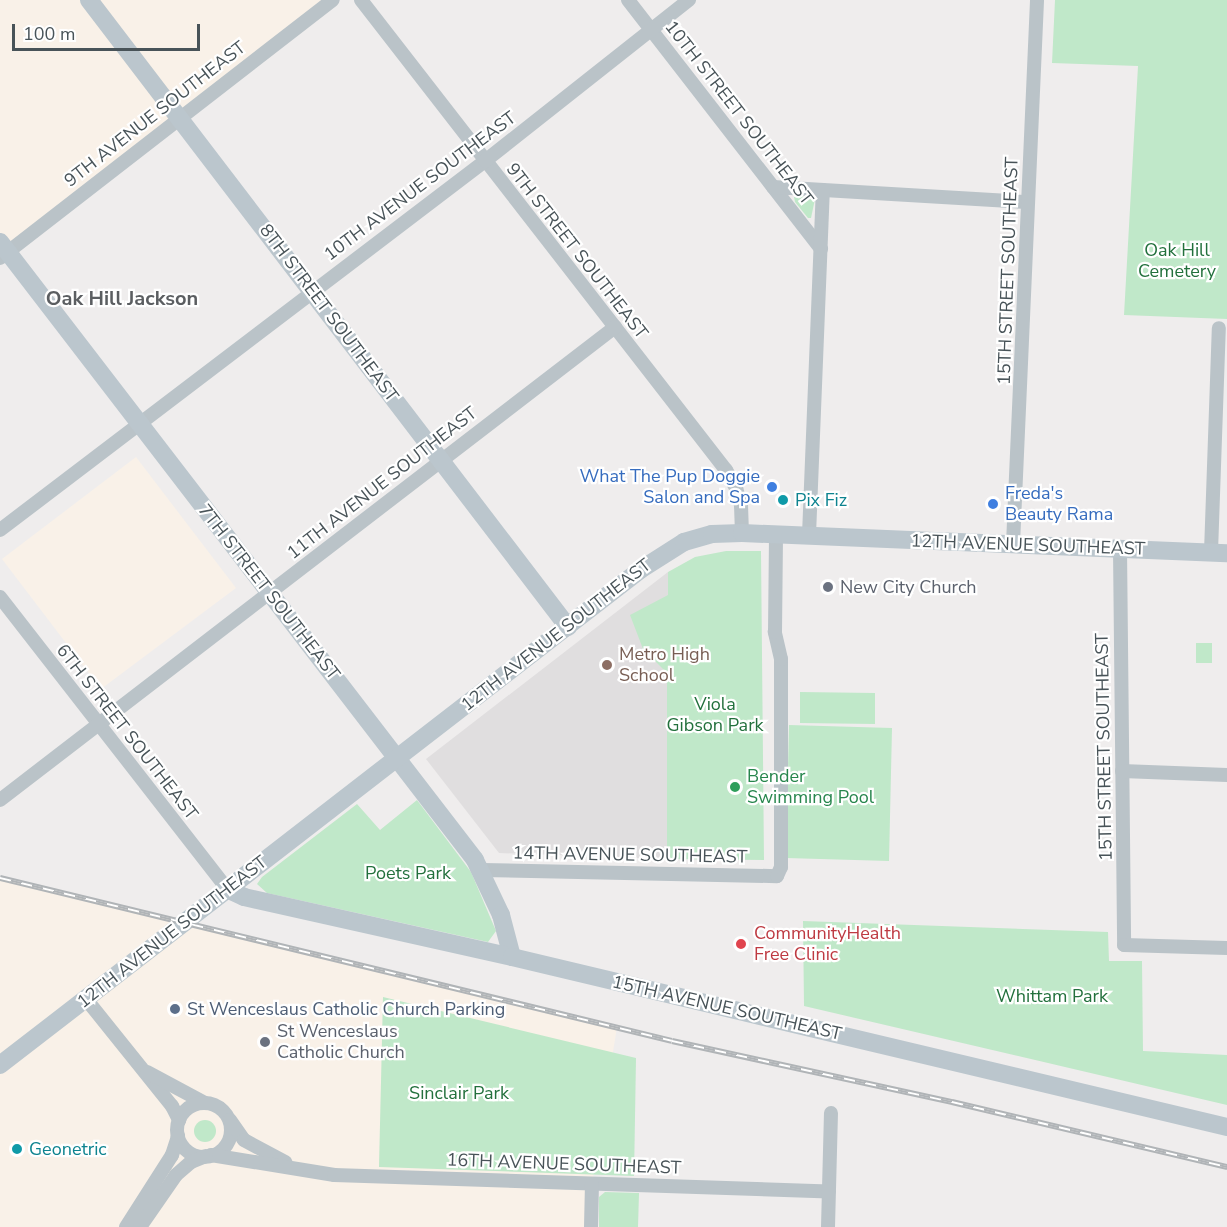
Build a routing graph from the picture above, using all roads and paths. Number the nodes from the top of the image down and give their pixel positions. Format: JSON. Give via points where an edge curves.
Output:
{"nodes":[{"id":1,"x":89,"y":0,"type":"edge"},
{"id":2,"x":333,"y":0,"type":"edge"},
{"id":3,"x":361,"y":0,"type":"edge"},
{"id":4,"x":628,"y":0,"type":"edge"},
{"id":5,"x":689,"y":0,"type":"edge"},
{"id":6,"x":1037,"y":0,"type":"edge"},
{"id":7,"x":651,"y":29,"type":"junction"},
{"id":8,"x":179,"y":118,"type":"junction"},
{"id":9,"x":485,"y":161,"type":"junction"},
{"id":10,"x":773,"y":188,"type":"junction"},
{"id":11,"x":823,"y":190,"type":"junction"},
{"id":12,"x":1028,"y":202,"type":"junction"},
{"id":13,"x":820,"y":249,"type":"junction"},
{"id":14,"x":3,"y":250,"type":"edge"},
{"id":15,"x":312,"y":291,"type":"junction"},
{"id":16,"x":615,"y":327,"type":"junction"},
{"id":17,"x":1219,"y":328,"type":"dead end"},
{"id":18,"x":140,"y":423,"type":"junction"},
{"id":19,"x":441,"y":460,"type":"junction"},
{"id":20,"x":0,"y":530,"type":"edge"},
{"id":21,"x":742,"y":533,"type":"junction"},
{"id":22,"x":776,"y":534,"type":"junction"},
{"id":23,"x":809,"y":536,"type":"junction"},
{"id":24,"x":1013,"y":544,"type":"junction"},
{"id":25,"x":1120,"y":549,"type":"junction"},
{"id":26,"x":1219,"y":552,"type":"edge"},
{"id":27,"x":270,"y":593,"type":"junction"},
{"id":28,"x":0,"y":597,"type":"edge"},
{"id":29,"x":568,"y":627,"type":"junction"},
{"id":30,"x":97,"y":725,"type":"junction"},
{"id":31,"x":397,"y":758,"type":"junction"},
{"id":32,"x":1122,"y":771,"type":"junction"},
{"id":33,"x":1227,"y":775,"type":"edge"},
{"id":34,"x":0,"y":800,"type":"edge"},
{"id":35,"x":482,"y":870,"type":"junction"},
{"id":36,"x":227,"y":889,"type":"junction"},
{"id":37,"x":1227,"y":948,"type":"edge"},
{"id":38,"x":512,"y":957,"type":"junction"},
{"id":39,"x":86,"y":999,"type":"junction"},
{"id":40,"x":0,"y":1065,"type":"edge"},
{"id":41,"x":140,"y":1068,"type":"junction"},
{"id":42,"x":205,"y":1103,"type":"junction"},
{"id":43,"x":831,"y":1113,"type":"dead end"},
{"id":44,"x":228,"y":1116,"type":"junction"},
{"id":45,"x":179,"y":1120,"type":"junction"},
{"id":46,"x":1227,"y":1126,"type":"edge"},
{"id":47,"x":178,"y":1136,"type":"junction"},
{"id":48,"x":209,"y":1156,"type":"junction"},
{"id":49,"x":297,"y":1168,"type":"junction"},
{"id":50,"x":592,"y":1184,"type":"junction"},
{"id":51,"x":829,"y":1191,"type":"junction"},
{"id":52,"x":126,"y":1227,"type":"edge"},
{"id":53,"x":140,"y":1227,"type":"edge"},
{"id":54,"x":591,"y":1227,"type":"edge"},
{"id":55,"x":828,"y":1227,"type":"edge"}],
"edges":[{"from":1,"to":8,"type":"main road","name":"8TH STREET SOUTHEAST"},
{"from":2,"to":8,"type":"street","name":"9TH AVENUE SOUTHEAST"},
{"from":3,"to":9,"type":"street","name":"9TH STREET SOUTHEAST"},
{"from":4,"to":7,"type":"street","name":"10TH STREET SOUTHEAST"},
{"from":5,"to":7,"type":"street","name":"10TH AVENUE SOUTHEAST"},
{"from":6,"to":12,"type":"street","name":"15TH STREET SOUTHEAST"},
{"from":7,"to":9,"type":"street","name":"10TH AVENUE SOUTHEAST"},
{"from":7,"to":10,"type":"street","name":"10TH STREET SOUTHEAST"},
{"from":8,"to":14,"type":"street","name":"9TH AVENUE SOUTHEAST"},
{"from":8,"to":15,"type":"main road","name":"8TH STREET SOUTHEAST"},
{"from":9,"to":15,"type":"street","name":"10TH AVENUE SOUTHEAST"},
{"from":9,"to":16,"type":"street","name":"9TH STREET SOUTHEAST"},
{"from":10,"to":11,"type":"street"},
{"from":10,"to":13,"type":"street","name":"10TH STREET SOUTHEAST"},
{"from":11,"to":12,"type":"street"},
{"from":11,"to":13,"type":"street","name":"10TH STREET SOUTHEAST"},
{"from":12,"to":24,"type":"street","name":"15TH STREET SOUTHEAST"},
{"from":13,"to":23,"type":"street","name":"10TH STREET SOUTHEAST"},
{"from":14,"to":18,"type":"main road","name":"7TH STREET SOUTHEAST"},
{"from":15,"to":18,"type":"street","name":"10TH AVENUE SOUTHEAST"},
{"from":15,"to":19,"type":"main road","name":"8TH STREET SOUTHEAST"},
{"from":16,"to":19,"type":"street","name":"11TH AVENUE SOUTHEAST"},
{"from":16,"to":21,"type":"street","name":"9TH STREET SOUTHEAST","via":[[726,470],[741,505]]},
{"from":17,"to":26,"type":"street"},
{"from":18,"to":20,"type":"street","name":"10TH AVENUE SOUTHEAST"},
{"from":18,"to":27,"type":"main road","name":"7TH STREET SOUTHEAST"},
{"from":19,"to":27,"type":"street","name":"11TH AVENUE SOUTHEAST"},
{"from":19,"to":29,"type":"main road","name":"8TH STREET SOUTHEAST"},
{"from":21,"to":22,"type":"main road","name":"12TH AVENUE SOUTHEAST"},
{"from":21,"to":29,"type":"main road","name":"12TH AVENUE SOUTHEAST","via":[[712,534],[670,549]]},
{"from":22,"to":23,"type":"main road","name":"12TH AVENUE SOUTHEAST"},
{"from":22,"to":35,"type":"street","name":"14TH AVENUE SOUTHEAST","via":[[775,632],[781,659],[781,867],[777,876]]},
{"from":23,"to":24,"type":"main road","name":"12TH AVENUE SOUTHEAST"},
{"from":24,"to":25,"type":"main road","name":"12TH AVENUE SOUTHEAST"},
{"from":25,"to":26,"type":"main road","name":"12TH AVENUE SOUTHEAST"},
{"from":25,"to":32,"type":"street","name":"15TH STREET SOUTHEAST"},
{"from":27,"to":30,"type":"street","name":"11TH AVENUE SOUTHEAST"},
{"from":27,"to":31,"type":"main road","name":"7TH STREET SOUTHEAST"},
{"from":28,"to":30,"type":"street","name":"6TH STREET SOUTHEAST"},
{"from":29,"to":31,"type":"main road","name":"12TH AVENUE SOUTHEAST"},
{"from":30,"to":34,"type":"street","name":"11TH AVENUE SOUTHEAST"},
{"from":30,"to":36,"type":"street","name":"6TH STREET SOUTHEAST"},
{"from":31,"to":35,"type":"main road","name":"7TH STREET SOUTHEAST"},
{"from":31,"to":36,"type":"main road","name":"12TH AVENUE SOUTHEAST"},
{"from":32,"to":33,"type":"street"},
{"from":32,"to":37,"type":"street","name":"15TH STREET SOUTHEAST","via":[[1124,945]]},
{"from":35,"to":38,"type":"main road","name":"7TH STREET SOUTHEAST","via":[[501,915]]},
{"from":36,"to":38,"type":"main road","name":"15TH AVENUE SOUTHEAST","via":[[244,897]]},
{"from":36,"to":39,"type":"main road","name":"12TH AVENUE SOUTHEAST"},
{"from":38,"to":46,"type":"main road","name":"15TH AVENUE SOUTHEAST"},
{"from":39,"to":40,"type":"main road","name":"12TH AVENUE SOUTHEAST"},
{"from":39,"to":41,"type":"street"},
{"from":41,"to":42,"type":"street"},
{"from":41,"to":45,"type":"street"},
{"from":42,"to":44,"type":"street","via":[[214,1104]]},
{"from":42,"to":45,"type":"street","via":[[189,1107]]},
{"from":43,"to":51,"type":"street"},
{"from":44,"to":48,"type":"street","via":[[228,1142]]},
{"from":44,"to":49,"type":"street","name":"16TH AVENUE SOUTHEAST","via":[[244,1140]]},
{"from":45,"to":47,"type":"street"},
{"from":47,"to":48,"type":"street","via":[[189,1151]]},
{"from":47,"to":52,"type":"street","via":[[172,1155]]},
{"from":48,"to":49,"type":"street","name":"16TH AVENUE SOUTHEAST"},
{"from":48,"to":53,"type":"street","via":[[191,1162],[176,1174]]},
{"from":49,"to":50,"type":"street","name":"16TH AVENUE SOUTHEAST","via":[[334,1174]]},
{"from":50,"to":51,"type":"street","name":"16TH AVENUE SOUTHEAST"},
{"from":50,"to":54,"type":"street"},
{"from":51,"to":55,"type":"street"}]}
